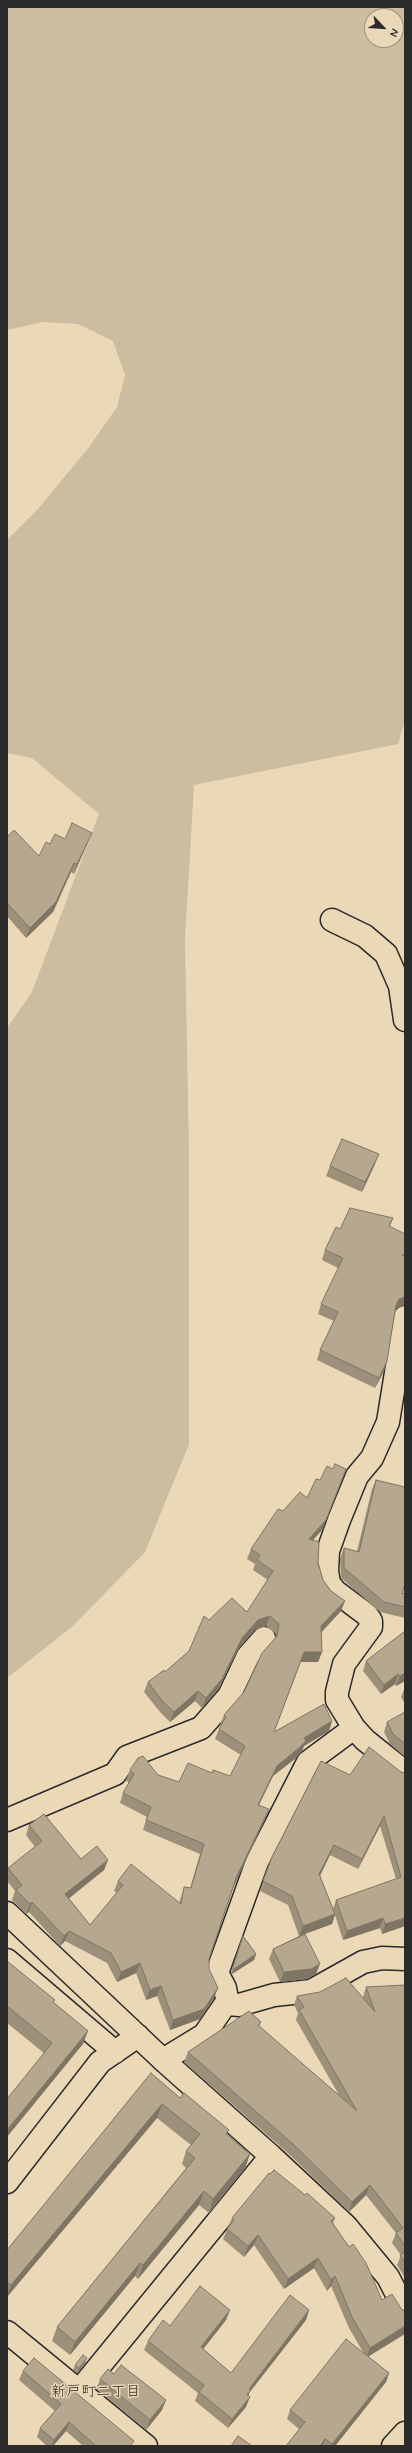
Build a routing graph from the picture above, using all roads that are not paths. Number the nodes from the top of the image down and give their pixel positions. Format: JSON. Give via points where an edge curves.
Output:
{"nodes":[{"id":1,"x":332,"y":920,"type":"dead end"},
{"id":2,"x":405,"y":1020,"type":"edge"},
{"id":3,"x":405,"y":1317,"type":"edge"},
{"id":4,"x":264,"y":1638,"type":"dead end"},
{"id":5,"x":354,"y":1728,"type":"junction"},
{"id":6,"x":405,"y":1772,"type":"edge"},
{"id":7,"x":7,"y":1820,"type":"edge"},
{"id":8,"x":10,"y":1921,"type":"edge"},
{"id":9,"x":405,"y":1959,"type":"edge"},
{"id":10,"x":7,"y":1960,"type":"edge"},
{"id":11,"x":228,"y":2004,"type":"junction"},
{"id":12,"x":138,"y":2036,"type":"junction"},
{"id":13,"x":115,"y":2052,"type":"junction"},
{"id":14,"x":162,"y":2060,"type":"junction"},
{"id":15,"x":271,"y":2156,"type":"junction"},
{"id":16,"x":7,"y":2182,"type":"edge"},
{"id":17,"x":405,"y":2310,"type":"edge"},
{"id":18,"x":7,"y":2332,"type":"edge"},
{"id":19,"x":79,"y":2391,"type":"junction"},
{"id":20,"x":405,"y":2433,"type":"edge"},
{"id":21,"x":146,"y":2446,"type":"edge"},
{"id":22,"x":393,"y":2446,"type":"edge"}],
"edges":[{"from":1,"to":2,"type":"street","via":[[365,936],[386,954],[400,986]]},
{"from":3,"to":5,"type":"street","via":[[388,1422],[372,1458],[357,1476],[328,1551],[329,1583],[334,1591],[367,1616],[371,1627],[348,1654],[337,1692],[337,1700]]},
{"from":4,"to":7,"type":"street","via":[[248,1656],[228,1696],[201,1728],[127,1757],[115,1774]]},
{"from":5,"to":6,"type":"street","via":[[364,1740]]},
{"from":5,"to":11,"type":"street","via":[[308,1762],[257,1862],[217,1973],[225,1988]]},
{"from":8,"to":12,"type":"street"},
{"from":9,"to":11,"type":"street","via":[[382,1958],[363,1962],[311,1990],[274,1995],[240,2005]]},
{"from":10,"to":13,"type":"street"},
{"from":11,"to":14,"type":"street","via":[[204,2035]]},
{"from":12,"to":13,"type":"street"},
{"from":12,"to":14,"type":"street"},
{"from":13,"to":16,"type":"street","via":[[100,2062]]},
{"from":14,"to":15,"type":"street"},
{"from":15,"to":17,"type":"street","via":[[346,2226],[388,2278]]},
{"from":15,"to":19,"type":"street"},
{"from":18,"to":19,"type":"street"},
{"from":19,"to":21,"type":"street"},
{"from":20,"to":22,"type":"street"}]}
